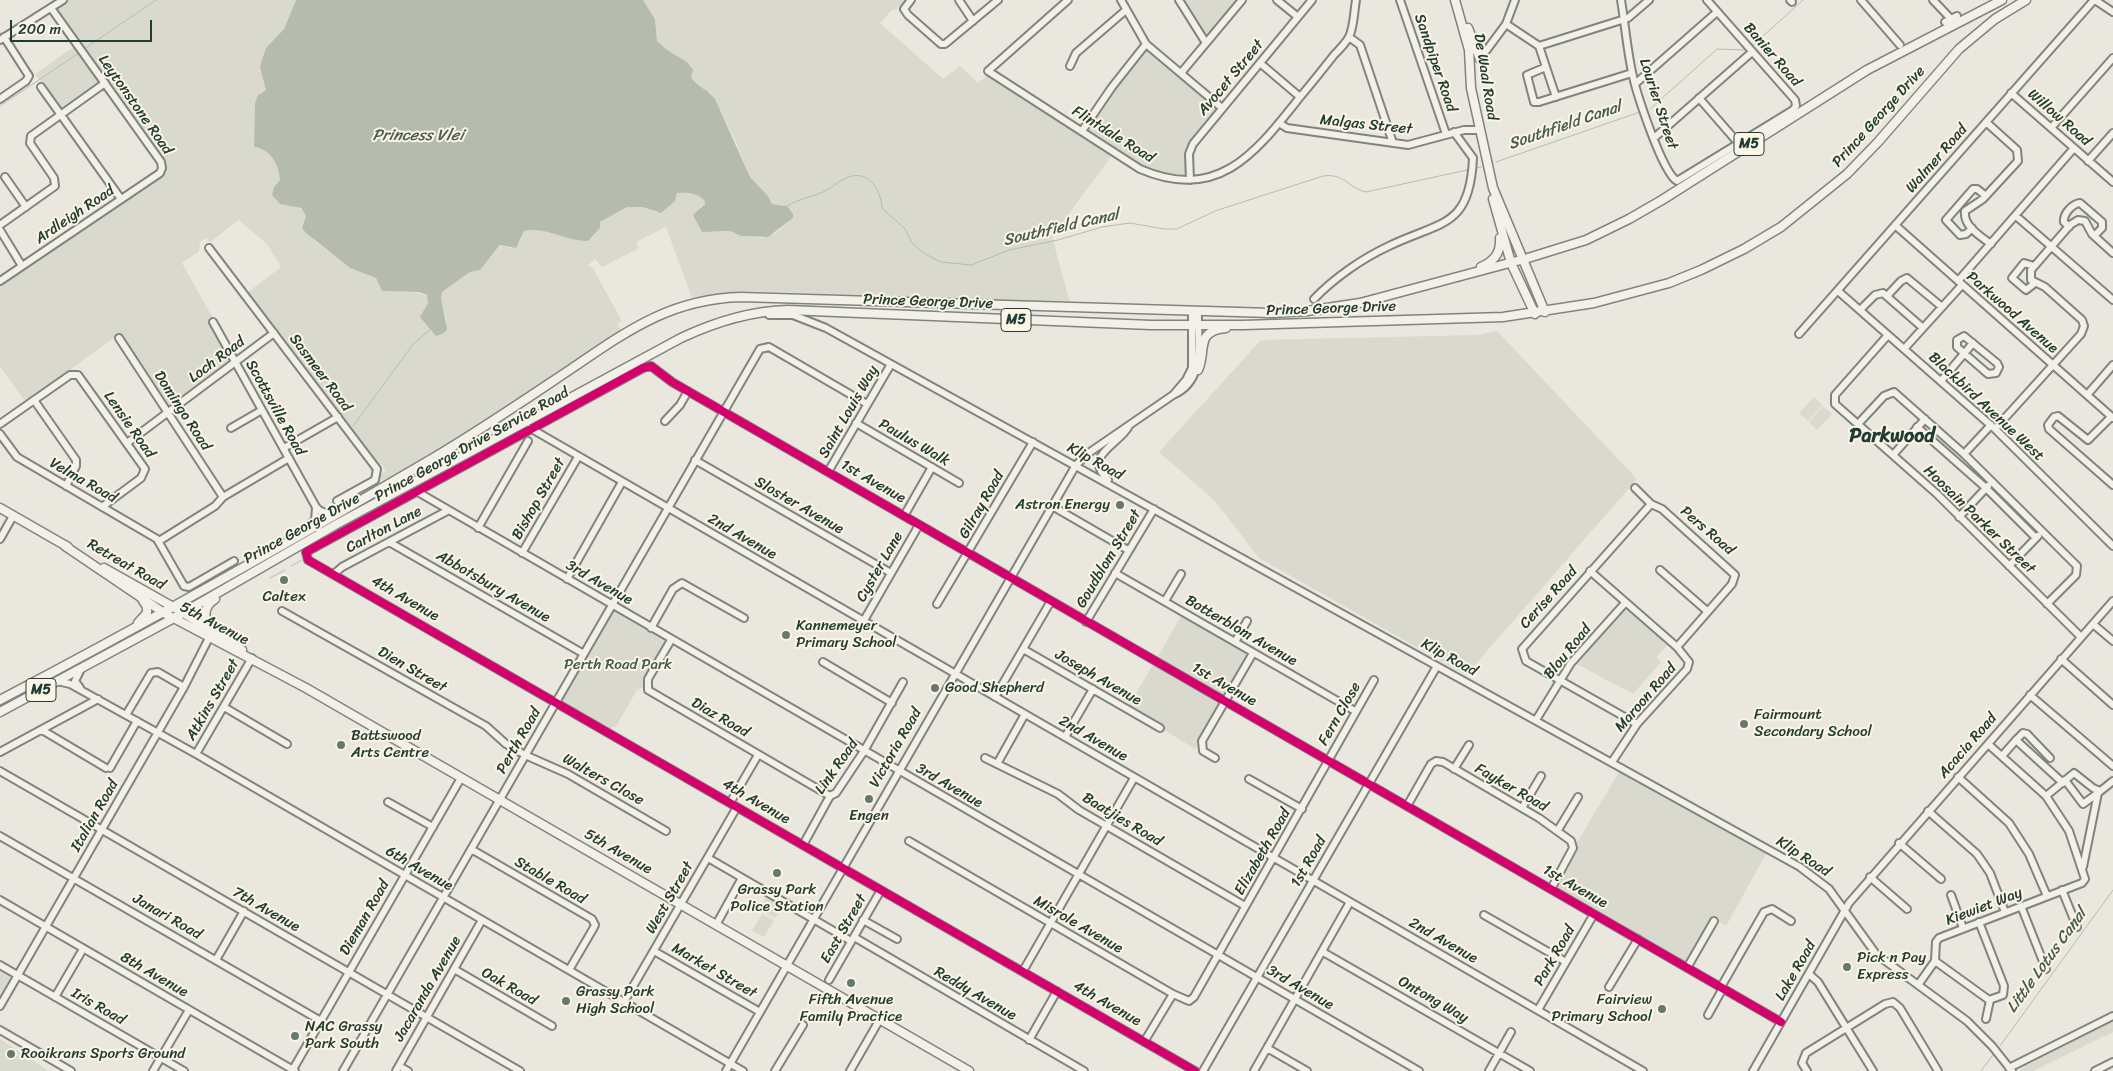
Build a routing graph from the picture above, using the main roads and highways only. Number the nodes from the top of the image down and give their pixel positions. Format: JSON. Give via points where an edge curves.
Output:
{"nodes":[{"id":1,"x":1456,"y":0,"type":"edge"},
{"id":2,"x":2002,"y":0,"type":"edge"},
{"id":3,"x":2026,"y":0,"type":"edge"},
{"id":4,"x":1469,"y":53,"type":"junction"},
{"id":5,"x":1480,"y":59,"type":"junction"},
{"id":6,"x":1470,"y":83,"type":"junction"},
{"id":7,"x":1492,"y":188,"type":"junction"},
{"id":8,"x":1500,"y":230,"type":"junction"},
{"id":9,"x":1522,"y":260,"type":"junction"},
{"id":10,"x":1511,"y":263,"type":"junction"},
{"id":11,"x":1471,"y":273,"type":"junction"},
{"id":12,"x":761,"y":297,"type":"junction"},
{"id":13,"x":805,"y":311,"type":"junction"},
{"id":14,"x":1545,"y":312,"type":"junction"},
{"id":15,"x":1535,"y":314,"type":"junction"},
{"id":16,"x":1243,"y":325,"type":"junction"},
{"id":17,"x":1198,"y":370,"type":"road end"},
{"id":18,"x":0,"y":508,"type":"edge"},
{"id":19,"x":65,"y":546,"type":"junction"},
{"id":20,"x":234,"y":583,"type":"junction"},
{"id":21,"x":141,"y":598,"type":"junction"},
{"id":22,"x":173,"y":607,"type":"junction"},
{"id":23,"x":164,"y":613,"type":"junction"},
{"id":24,"x":183,"y":613,"type":"junction"},
{"id":25,"x":174,"y":618,"type":"junction"},
{"id":26,"x":211,"y":635,"type":"junction"},
{"id":27,"x":92,"y":652,"type":"junction"},
{"id":28,"x":0,"y":700,"type":"edge"},
{"id":29,"x":0,"y":712,"type":"edge"},
{"id":30,"x":969,"y":1071,"type":"edge"}],
"edges":[{"from":1,"to":4,"type":"main road","name":"De Waal Road"},
{"from":1,"to":5,"type":"main road","name":"De Waal Road"},
{"from":2,"to":9,"type":"main road","name":"Prince George Drive","number":"M5","via":[[1866,70],[1629,219],[1586,240]]},
{"from":3,"to":14,"type":"main road","name":"Prince George Drive","number":"M5","via":[[1994,19],[1959,49],[1847,174],[1781,227],[1717,263],[1669,282],[1594,303]]},
{"from":4,"to":5,"type":"main road"},
{"from":4,"to":6,"type":"main road","name":"De Waal Road"},
{"from":5,"to":6,"type":"main road"},
{"from":6,"to":7,"type":"main road","name":"De Waal Road"},
{"from":7,"to":8,"type":"main road","name":"De Waal Road"},
{"from":7,"to":9,"type":"main road","name":"De Waal Road"},
{"from":8,"to":10,"type":"main road","name":"De Waal Road"},
{"from":8,"to":11,"type":"main road","via":[[1497,255]]},
{"from":9,"to":10,"type":"main road","name":"Prince George Drive","number":"M5"},
{"from":9,"to":14,"type":"main road","name":"De Waal Road"},
{"from":10,"to":11,"type":"main road","name":"Prince George Drive","number":"M5"},
{"from":10,"to":15,"type":"main road","name":"De Waal Road"},
{"from":11,"to":12,"type":"main road","name":"Prince George Drive","number":"M5","via":[[1360,303],[1271,313]]},
{"from":12,"to":13,"type":"main road","via":[[767,301],[789,302]]},
{"from":12,"to":22,"type":"main road","name":"Prince George Drive","number":"M5","via":[[703,301],[648,319],[466,437]]},
{"from":13,"to":16,"type":"main road","name":"Prince George Drive","number":"M5","via":[[1142,325]]},
{"from":13,"to":20,"type":"main road","name":"Prince George Drive","number":"M5","via":[[774,310],[748,314],[681,338]]},
{"from":14,"to":15,"type":"main road","name":"Prince George Drive","number":"M5"},
{"from":15,"to":16,"type":"main road","name":"Prince George Drive","number":"M5","via":[[1471,319]]},
{"from":16,"to":17,"type":"main road","via":[[1217,330],[1206,336],[1201,346]]},
{"from":18,"to":19,"type":"main road","name":"Retreat Road"},
{"from":19,"to":21,"type":"main road","name":"Retreat Road"},
{"from":19,"to":22,"type":"main road","name":"Retreat Road"},
{"from":20,"to":24,"type":"main road","name":"Prince George Drive","number":"M5"},
{"from":20,"to":26,"type":"main road","via":[[207,607],[206,620]]},
{"from":21,"to":23,"type":"main road","name":"Retreat Road"},
{"from":21,"to":27,"type":"main road","via":[[147,610],[143,620]]},
{"from":22,"to":23,"type":"main road","name":"Prince George Drive","number":"M5"},
{"from":22,"to":24,"type":"main road","name":"5th Avenue"},
{"from":23,"to":25,"type":"main road","name":"5th Avenue"},
{"from":23,"to":27,"type":"main road","name":"Prince George Drive","number":"M5"},
{"from":24,"to":25,"type":"main road","name":"Prince George Drive","number":"M5"},
{"from":24,"to":26,"type":"main road","name":"5th Avenue"},
{"from":25,"to":26,"type":"main road","name":"5th Avenue"},
{"from":25,"to":29,"type":"main road","name":"Prince George Drive","number":"M5"},
{"from":26,"to":30,"type":"main road","name":"5th Avenue"},
{"from":27,"to":28,"type":"main road","name":"Prince George Drive","number":"M5"}]}
